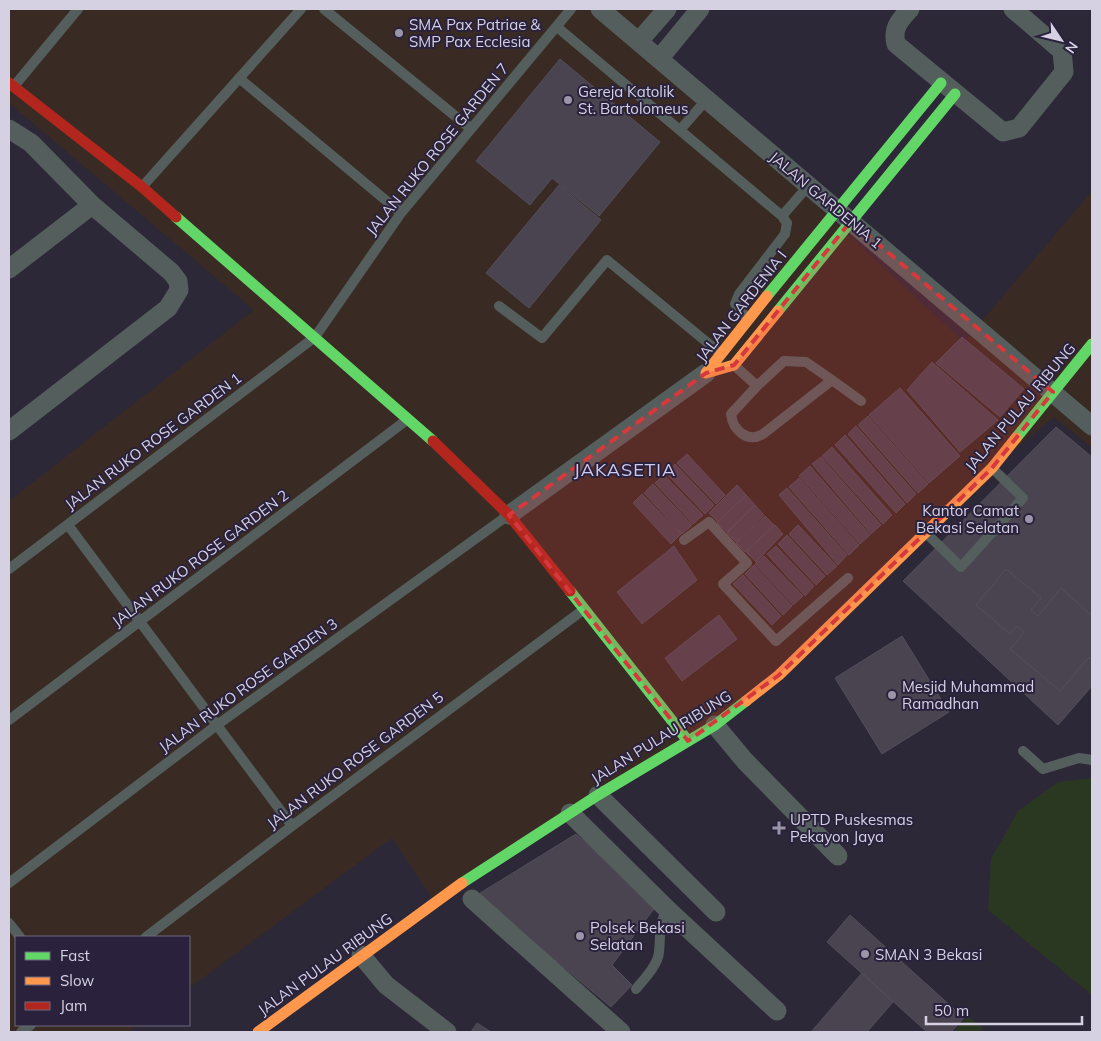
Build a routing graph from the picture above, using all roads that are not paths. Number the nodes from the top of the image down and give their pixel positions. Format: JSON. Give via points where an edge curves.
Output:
{"nodes":[{"id":1,"x":78,"y":9,"type":"edge"},
{"id":2,"x":301,"y":9,"type":"edge"},
{"id":3,"x":324,"y":9,"type":"edge"},
{"id":4,"x":571,"y":9,"type":"edge"},
{"id":5,"x":600,"y":9,"type":"edge"},
{"id":6,"x":666,"y":9,"type":"edge"},
{"id":7,"x":700,"y":9,"type":"edge"},
{"id":8,"x":910,"y":9,"type":"edge"},
{"id":9,"x":1013,"y":9,"type":"edge"},
{"id":10,"x":557,"y":27,"type":"junction"},
{"id":11,"x":639,"y":41,"type":"junction"},
{"id":12,"x":659,"y":58,"type":"junction"},
{"id":13,"x":239,"y":78,"type":"junction"},
{"id":14,"x":11,"y":85,"type":"edge"},
{"id":15,"x":948,"y":89,"type":"junction"},
{"id":16,"x":706,"y":99,"type":"junction"},
{"id":17,"x":470,"y":128,"type":"junction"},
{"id":18,"x":9,"y":129,"type":"edge"},
{"id":19,"x":680,"y":130,"type":"junction"},
{"id":20,"x":809,"y":185,"type":"junction"},
{"id":21,"x":142,"y":187,"type":"junction"},
{"id":22,"x":92,"y":205,"type":"junction"},
{"id":23,"x":836,"y":209,"type":"junction"},
{"id":24,"x":401,"y":213,"type":"junction"},
{"id":25,"x":782,"y":216,"type":"junction"},
{"id":26,"x":851,"y":221,"type":"junction"},
{"id":27,"x":9,"y":269,"type":"edge"},
{"id":28,"x":499,"y":306,"type":"dead end"},
{"id":29,"x":748,"y":319,"type":"junction"},
{"id":30,"x":315,"y":337,"type":"junction"},
{"id":31,"x":1092,"y":344,"type":"edge"},
{"id":32,"x":721,"y":353,"type":"junction"},
{"id":33,"x":734,"y":365,"type":"junction"},
{"id":34,"x":706,"y":373,"type":"junction"},
{"id":35,"x":832,"y":380,"type":"junction"},
{"id":36,"x":757,"y":386,"type":"junction"},
{"id":37,"x":1053,"y":392,"type":"junction"},
{"id":38,"x":860,"y":401,"type":"dead end"},
{"id":39,"x":409,"y":419,"type":"junction"},
{"id":40,"x":1092,"y":426,"type":"edge"},
{"id":41,"x":9,"y":432,"type":"edge"},
{"id":42,"x":992,"y":468,"type":"junction"},
{"id":43,"x":509,"y":515,"type":"junction"},
{"id":44,"x":68,"y":525,"type":"junction"},
{"id":45,"x":925,"y":533,"type":"junction"},
{"id":46,"x":684,"y":540,"type":"dead end"},
{"id":47,"x":9,"y":569,"type":"edge"},
{"id":48,"x":848,"y":578,"type":"dead end"},
{"id":49,"x":815,"y":607,"type":"junction"},
{"id":50,"x":584,"y":609,"type":"junction"},
{"id":51,"x":140,"y":622,"type":"junction"},
{"id":52,"x":831,"y":624,"type":"junction"},
{"id":53,"x":9,"y":720,"type":"edge"},
{"id":54,"x":217,"y":725,"type":"junction"},
{"id":55,"x":714,"y":725,"type":"junction"},
{"id":56,"x":688,"y":741,"type":"junction"},
{"id":57,"x":1023,"y":751,"type":"dead end"},
{"id":58,"x":1092,"y":760,"type":"edge"},
{"id":59,"x":598,"y":795,"type":"junction"},
{"id":60,"x":570,"y":814,"type":"junction"},
{"id":61,"x":292,"y":826,"type":"junction"},
{"id":62,"x":838,"y":856,"type":"dead end"},
{"id":63,"x":9,"y":883,"type":"edge"},
{"id":64,"x":472,"y":899,"type":"dead end"},
{"id":65,"x":667,"y":909,"type":"junction"},
{"id":66,"x":716,"y":912,"type":"dead end"},
{"id":67,"x":9,"y":923,"type":"edge"},
{"id":68,"x":19,"y":936,"type":"edge"},
{"id":69,"x":147,"y":936,"type":"edge"},
{"id":70,"x":362,"y":955,"type":"junction"},
{"id":71,"x":636,"y":989,"type":"dead end"},
{"id":72,"x":777,"y":1011,"type":"dead end"},
{"id":73,"x":258,"y":1032,"type":"edge"},
{"id":74,"x":448,"y":1032,"type":"edge"},
{"id":75,"x":621,"y":1032,"type":"edge"}],
"edges":[{"from":1,"to":14,"type":"lane"},
{"from":2,"to":13,"type":"lane"},
{"from":3,"to":17,"type":"lane"},
{"from":4,"to":10,"type":"lane","name":"JALAN RUKO ROSE GARDEN 7"},
{"from":5,"to":11,"type":"street","name":"JALAN GARDENIA 1"},
{"from":6,"to":11,"type":"street"},
{"from":7,"to":12,"type":"street"},
{"from":8,"to":15,"type":"street","via":[[897,25],[896,44]]},
{"from":9,"to":15,"type":"street","via":[[1062,51],[1064,72],[1019,128],[1003,132]]},
{"from":10,"to":17,"type":"lane","name":"JALAN RUKO ROSE GARDEN 7"},
{"from":10,"to":19,"type":"lane"},
{"from":11,"to":12,"type":"street","name":"JALAN GARDENIA 1"},
{"from":12,"to":16,"type":"street","name":"JALAN GARDENIA 1"},
{"from":13,"to":21,"type":"lane"},
{"from":13,"to":24,"type":"lane"},
{"from":14,"to":21,"type":"street"},
{"from":15,"to":23,"type":"street","name":"JALAN GARDENIA I"},
{"from":15,"to":26,"type":"street","name":"JALAN GARDENIA I"},
{"from":16,"to":19,"type":"lane"},
{"from":16,"to":20,"type":"street","name":"JALAN GARDENIA 1"},
{"from":17,"to":24,"type":"lane","name":"JALAN RUKO ROSE GARDEN 7"},
{"from":18,"to":22,"type":"street","via":[[31,143]]},
{"from":19,"to":25,"type":"lane"},
{"from":20,"to":23,"type":"street","name":"JALAN GARDENIA 1"},
{"from":20,"to":25,"type":"lane"},
{"from":21,"to":30,"type":"street"},
{"from":22,"to":27,"type":"street"},
{"from":22,"to":41,"type":"street","via":[[171,272],[178,281],[179,290],[168,308]]},
{"from":23,"to":26,"type":"street","name":"JALAN GARDENIA 1"},
{"from":23,"to":29,"type":"street","name":"JALAN GARDENIA I"},
{"from":24,"to":30,"type":"lane","name":"JALAN RUKO ROSE GARDEN 7"},
{"from":25,"to":29,"type":"lane","via":[[787,224],[786,234],[739,294],[735,304]]},
{"from":26,"to":33,"type":"street","name":"JALAN GARDENIA I"},
{"from":26,"to":37,"type":"street","name":"JALAN GARDENIA 1"},
{"from":28,"to":32,"type":"lane","via":[[542,338],[607,260]]},
{"from":29,"to":32,"type":"street","name":"JALAN GARDENIA I"},
{"from":30,"to":39,"type":"street"},
{"from":30,"to":44,"type":"lane","name":"JALAN RUKO ROSE GARDEN 1"},
{"from":31,"to":37,"type":"street","name":"JALAN PULAU RIBUNG"},
{"from":32,"to":33,"type":"lane"},
{"from":32,"to":34,"type":"street","name":"JALAN GARDENIA I"},
{"from":33,"to":34,"type":"street","name":"JALAN GARDENIA I"},
{"from":33,"to":36,"type":"lane"},
{"from":34,"to":43,"type":"street"},
{"from":35,"to":36,"type":"lane","via":[[806,362],[784,360]]},
{"from":35,"to":36,"type":"lane","via":[[763,434],[752,439],[737,429],[731,414]]},
{"from":35,"to":38,"type":"lane"},
{"from":37,"to":40,"type":"street","name":"JALAN GARDENIA 1"},
{"from":37,"to":42,"type":"street","name":"JALAN PULAU RIBUNG"},
{"from":39,"to":43,"type":"street"},
{"from":39,"to":51,"type":"lane","name":"JALAN RUKO ROSE GARDEN 2"},
{"from":42,"to":45,"type":"street","name":"JALAN PULAU RIBUNG"},
{"from":42,"to":45,"type":"lane","via":[[1023,498],[960,567]]},
{"from":43,"to":50,"type":"street"},
{"from":43,"to":54,"type":"lane","name":"JALAN RUKO ROSE GARDEN 3"},
{"from":44,"to":47,"type":"lane","name":"JALAN RUKO ROSE GARDEN 1"},
{"from":44,"to":51,"type":"lane"},
{"from":45,"to":52,"type":"street","name":"JALAN PULAU RIBUNG"},
{"from":46,"to":49,"type":"lane","via":[[709,522],[747,563],[723,584],[776,642]]},
{"from":48,"to":49,"type":"lane"},
{"from":49,"to":52,"type":"lane"},
{"from":50,"to":56,"type":"street"},
{"from":50,"to":61,"type":"lane","name":"JALAN RUKO ROSE GARDEN 5"},
{"from":51,"to":53,"type":"lane","name":"JALAN RUKO ROSE GARDEN 2"},
{"from":51,"to":54,"type":"lane"},
{"from":52,"to":55,"type":"street","name":"JALAN PULAU RIBUNG","via":[[779,675]]},
{"from":54,"to":61,"type":"lane"},
{"from":54,"to":63,"type":"lane","name":"JALAN RUKO ROSE GARDEN 3"},
{"from":55,"to":56,"type":"street","name":"JALAN PULAU RIBUNG"},
{"from":55,"to":62,"type":"street"},
{"from":56,"to":59,"type":"street","name":"JALAN PULAU RIBUNG"},
{"from":57,"to":58,"type":"lane","via":[[1043,769],[1079,758]]},
{"from":59,"to":60,"type":"street","name":"JALAN PULAU RIBUNG"},
{"from":59,"to":66,"type":"street"},
{"from":60,"to":65,"type":"street"},
{"from":60,"to":70,"type":"street","name":"JALAN PULAU RIBUNG","via":[[454,888]]},
{"from":61,"to":69,"type":"lane","name":"JALAN RUKO ROSE GARDEN 5"},
{"from":64,"to":75,"type":"street"},
{"from":65,"to":71,"type":"lane","via":[[658,934],[657,959]]},
{"from":65,"to":72,"type":"street"},
{"from":67,"to":68,"type":"lane"},
{"from":70,"to":73,"type":"street","name":"JALAN PULAU RIBUNG"},
{"from":70,"to":74,"type":"street","via":[[386,985]]}]}
